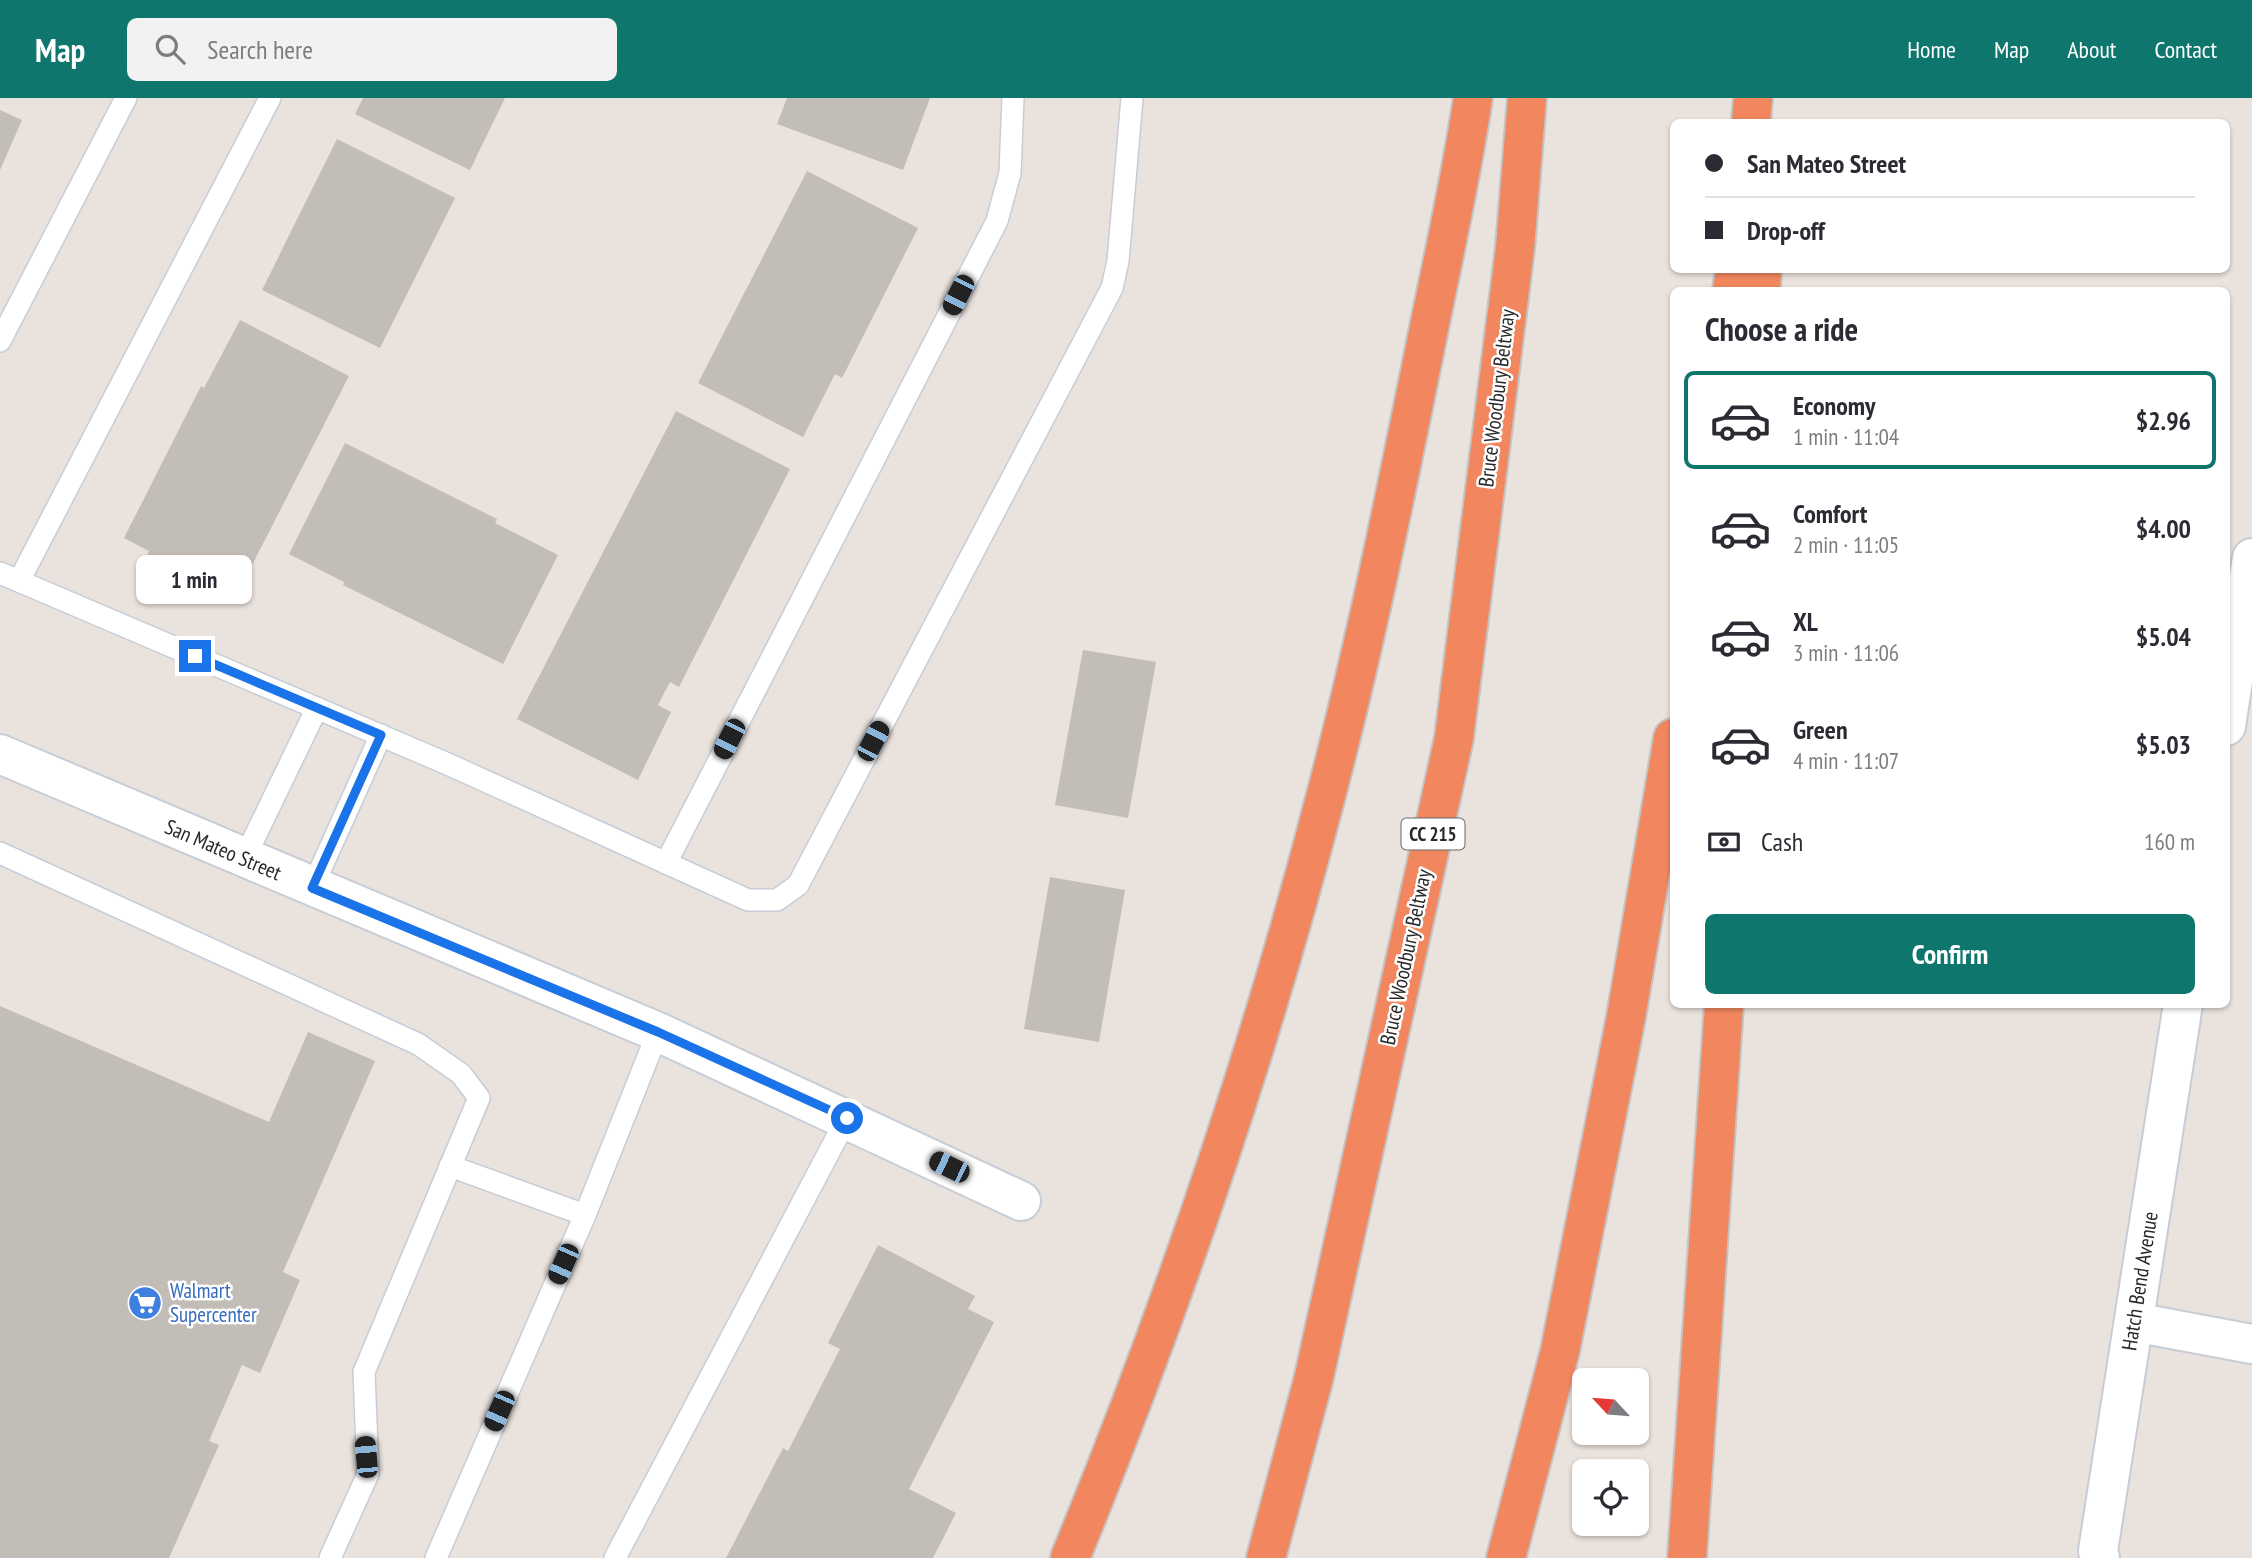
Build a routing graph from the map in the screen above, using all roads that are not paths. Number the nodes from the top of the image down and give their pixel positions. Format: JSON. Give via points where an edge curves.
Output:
{"nodes":[{"id":1,"x":125,"y":98,"type":"edge"},
{"id":2,"x":270,"y":98,"type":"edge"},
{"id":3,"x":1013,"y":98,"type":"edge"},
{"id":4,"x":1132,"y":98,"type":"edge"},
{"id":5,"x":1473,"y":98,"type":"edge"},
{"id":6,"x":1527,"y":98,"type":"edge"},
{"id":7,"x":1753,"y":98,"type":"edge"},
{"id":8,"x":1767,"y":98,"type":"edge"},
{"id":9,"x":1751,"y":119,"type":"edge"},
{"id":10,"x":1767,"y":119,"type":"edge"},
{"id":11,"x":0,"y":341,"type":"edge"},
{"id":12,"x":2252,"y":558,"type":"edge"},
{"id":13,"x":9,"y":577,"type":"edge"},
{"id":14,"x":2230,"y":700,"type":"edge"},
{"id":15,"x":317,"y":708,"type":"junction"},
{"id":16,"x":381,"y":735,"type":"junction"},
{"id":17,"x":0,"y":754,"type":"edge"},
{"id":18,"x":1670,"y":756,"type":"edge"},
{"id":19,"x":0,"y":853,"type":"edge"},
{"id":20,"x":244,"y":859,"type":"junction"},
{"id":21,"x":666,"y":863,"type":"junction"},
{"id":22,"x":312,"y":888,"type":"junction"},
{"id":23,"x":1724,"y":1008,"type":"edge"},
{"id":24,"x":2182,"y":1008,"type":"edge"},
{"id":25,"x":658,"y":1032,"type":"junction"},
{"id":26,"x":847,"y":1118,"type":"junction"},
{"id":27,"x":450,"y":1166,"type":"junction"},
{"id":28,"x":1021,"y":1201,"type":"dead end"},
{"id":29,"x":584,"y":1216,"type":"junction"},
{"id":30,"x":2134,"y":1322,"type":"junction"},
{"id":31,"x":2252,"y":1344,"type":"edge"},
{"id":32,"x":330,"y":1558,"type":"edge"},
{"id":33,"x":436,"y":1558,"type":"edge"},
{"id":34,"x":615,"y":1558,"type":"edge"},
{"id":35,"x":1070,"y":1558,"type":"edge"},
{"id":36,"x":1266,"y":1558,"type":"edge"},
{"id":37,"x":1506,"y":1558,"type":"edge"},
{"id":38,"x":1687,"y":1558,"type":"edge"},
{"id":39,"x":2100,"y":1558,"type":"edge"}],
"edges":[{"from":1,"to":11,"type":"lane"},
{"from":2,"to":13,"type":"lane"},
{"from":3,"to":21,"type":"lane","via":[[1010,173],[997,221]]},
{"from":4,"to":21,"type":"lane","via":[[1112,288],[798,885],[777,900],[748,900]]},
{"from":5,"to":35,"type":"highway","via":[[1392,521],[1325,800],[1281,957],[1179,1275]]},
{"from":6,"to":36,"type":"highway","name":"Bruce Woodbury Beltway","number":"CC 215","via":[[1515,248],[1454,738],[1314,1377]]},
{"from":7,"to":9,"type":"highway"},
{"from":8,"to":10,"type":"highway"},
{"from":12,"to":14,"type":"street"},
{"from":13,"to":15,"type":"lane"},
{"from":15,"to":16,"type":"lane"},
{"from":15,"to":20,"type":"lane"},
{"from":16,"to":21,"type":"lane"},
{"from":16,"to":22,"type":"lane"},
{"from":17,"to":20,"type":"street","name":"San Mateo Street"},
{"from":18,"to":37,"type":"highway","via":[[1626,1017],[1562,1337]]},
{"from":19,"to":27,"type":"lane","via":[[418,1044],[461,1074],[479,1098]]},
{"from":20,"to":22,"type":"street","name":"San Mateo Street"},
{"from":22,"to":25,"type":"street","name":"San Mateo Street"},
{"from":23,"to":38,"type":"highway"},
{"from":24,"to":30,"type":"street","name":"Hatch Bend Avenue"},
{"from":25,"to":26,"type":"street","name":"San Mateo Street"},
{"from":25,"to":29,"type":"lane"},
{"from":26,"to":28,"type":"street","name":"San Mateo Street"},
{"from":26,"to":34,"type":"lane"},
{"from":27,"to":29,"type":"lane"},
{"from":27,"to":32,"type":"lane","via":[[364,1372],[368,1474]]},
{"from":29,"to":33,"type":"lane"},
{"from":30,"to":31,"type":"street"},
{"from":30,"to":39,"type":"street","name":"Hatch Bend Avenue"}]}
